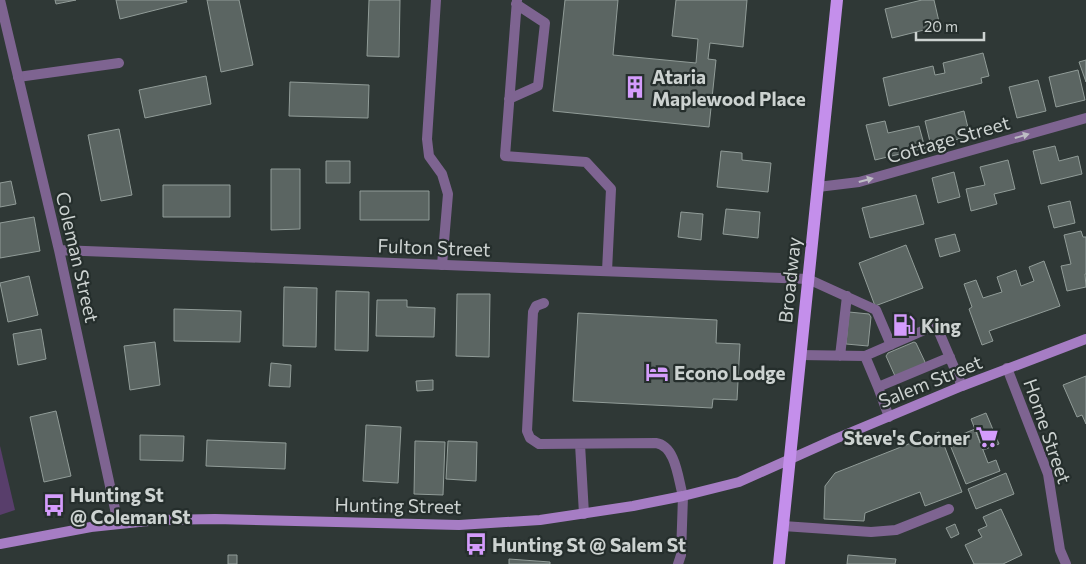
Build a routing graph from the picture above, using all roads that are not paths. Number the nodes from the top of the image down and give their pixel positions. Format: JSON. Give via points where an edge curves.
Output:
{"nodes":[{"id":1,"x":0,"y":0,"type":"edge"},
{"id":2,"x":436,"y":0,"type":"edge"},
{"id":3,"x":837,"y":0,"type":"edge"},
{"id":4,"x":516,"y":2,"type":"edge"},
{"id":5,"x":119,"y":63,"type":"dead end"},
{"id":6,"x":18,"y":77,"type":"junction"},
{"id":7,"x":509,"y":99,"type":"junction"},
{"id":8,"x":1086,"y":118,"type":"edge"},
{"id":9,"x":818,"y":187,"type":"junction"},
{"id":10,"x":59,"y":250,"type":"junction"},
{"id":11,"x":442,"y":265,"type":"junction"},
{"id":12,"x":607,"y":271,"type":"junction"},
{"id":13,"x":808,"y":279,"type":"junction"},
{"id":14,"x":847,"y":296,"type":"junction"},
{"id":15,"x":544,"y":303,"type":"dead end"},
{"id":16,"x":1086,"y":339,"type":"edge"},
{"id":17,"x":891,"y":345,"type":"junction"},
{"id":18,"x":800,"y":355,"type":"junction"},
{"id":19,"x":840,"y":356,"type":"junction"},
{"id":20,"x":865,"y":356,"type":"junction"},
{"id":21,"x":950,"y":357,"type":"junction"},
{"id":22,"x":1007,"y":368,"type":"junction"},
{"id":23,"x":962,"y":386,"type":"junction"},
{"id":24,"x":878,"y":387,"type":"junction"},
{"id":25,"x":889,"y":417,"type":"junction"},
{"id":26,"x":580,"y":444,"type":"junction"},
{"id":27,"x":789,"y":461,"type":"junction"},
{"id":28,"x":682,"y":496,"type":"junction"},
{"id":29,"x":949,"y":509,"type":"dead end"},
{"id":30,"x":584,"y":514,"type":"junction"},
{"id":31,"x":118,"y":523,"type":"junction"},
{"id":32,"x":783,"y":526,"type":"junction"},
{"id":33,"x":0,"y":544,"type":"edge"},
{"id":34,"x":678,"y":564,"type":"edge"},
{"id":35,"x":779,"y":564,"type":"edge"},
{"id":36,"x":1066,"y":564,"type":"edge"}],
"edges":[{"from":1,"to":6,"type":"street","name":"Coleman Street"},
{"from":2,"to":11,"type":"street","via":[[427,139],[429,156],[442,174],[448,194]]},
{"from":3,"to":9,"type":"main road","name":"Broadway"},
{"from":4,"to":7,"type":"street"},
{"from":4,"to":7,"type":"street","via":[[545,24],[538,86]]},
{"from":5,"to":6,"type":"street"},
{"from":6,"to":10,"type":"street","name":"Coleman Street"},
{"from":7,"to":12,"type":"street","via":[[505,156],[586,162],[611,189]]},
{"from":9,"to":8,"type":"street","name":"Cottage Street","one_way":true,"via":[[859,182]]},
{"from":9,"to":13,"type":"main road","name":"Broadway"},
{"from":10,"to":11,"type":"street","name":"Fulton Street"},
{"from":10,"to":31,"type":"street","name":"Coleman Street"},
{"from":11,"to":12,"type":"street","name":"Fulton Street"},
{"from":12,"to":13,"type":"street","name":"Fulton Street"},
{"from":13,"to":14,"type":"street"},
{"from":13,"to":18,"type":"main road","name":"Broadway"},
{"from":14,"to":17,"type":"street","via":[[876,310]]},
{"from":14,"to":19,"type":"street"},
{"from":15,"to":26,"type":"street","via":[[536,306],[533,312],[528,436],[539,444]]},
{"from":16,"to":22,"type":"main road","name":"Salem Street"},
{"from":17,"to":20,"type":"street"},
{"from":17,"to":21,"type":"street","via":[[936,325]]},
{"from":18,"to":19,"type":"street"},
{"from":18,"to":27,"type":"main road","name":"Broadway"},
{"from":19,"to":20,"type":"street"},
{"from":20,"to":24,"type":"street"},
{"from":21,"to":23,"type":"street"},
{"from":21,"to":24,"type":"street"},
{"from":22,"to":23,"type":"main road","name":"Salem Street"},
{"from":22,"to":36,"type":"street","name":"Home Street","via":[[1048,474],[1060,548]]},
{"from":23,"to":25,"type":"main road","name":"Salem Street"},
{"from":24,"to":25,"type":"street"},
{"from":25,"to":27,"type":"main road","name":"Salem Street"},
{"from":26,"to":28,"type":"street","via":[[662,445],[671,453]]},
{"from":26,"to":30,"type":"street"},
{"from":27,"to":28,"type":"main road","name":"Hunting Street","via":[[740,482]]},
{"from":27,"to":32,"type":"main road","name":"Broadway"},
{"from":28,"to":30,"type":"main road","name":"Hunting Street"},
{"from":28,"to":34,"type":"street"},
{"from":29,"to":32,"type":"street","via":[[896,530],[871,532]]},
{"from":30,"to":31,"type":"main road","name":"Hunting Street","via":[[459,525],[215,519]]},
{"from":31,"to":33,"type":"main road","name":"Hunting Street"},
{"from":32,"to":35,"type":"main road","name":"Broadway"}]}
